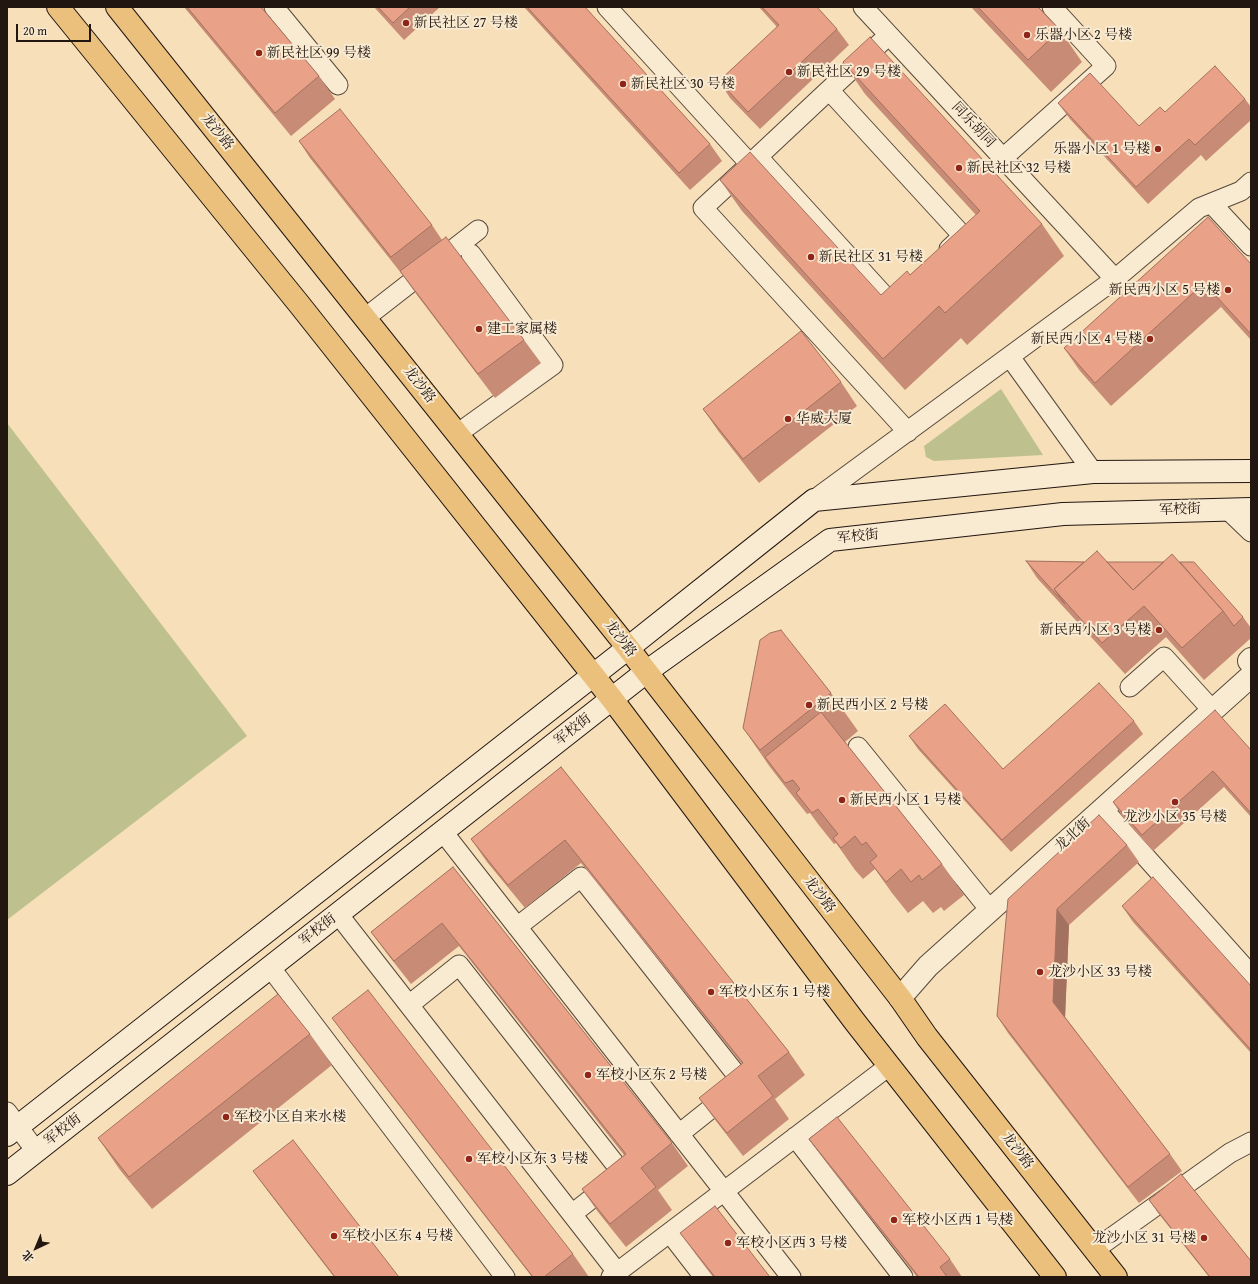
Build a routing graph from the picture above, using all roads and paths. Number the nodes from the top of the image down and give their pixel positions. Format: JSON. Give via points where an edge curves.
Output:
{"nodes":[{"id":1,"x":58,"y":7,"type":"edge"},
{"id":2,"x":117,"y":7,"type":"edge"},
{"id":3,"x":274,"y":7,"type":"edge"},
{"id":4,"x":607,"y":7,"type":"edge"},
{"id":5,"x":863,"y":7,"type":"edge"},
{"id":6,"x":1052,"y":7,"type":"edge"},
{"id":7,"x":889,"y":35,"type":"junction"},
{"id":8,"x":338,"y":85,"type":"dead end"},
{"id":9,"x":829,"y":90,"type":"junction"},
{"id":10,"x":1003,"y":158,"type":"junction"},
{"id":11,"x":750,"y":164,"type":"junction"},
{"id":12,"x":1251,"y":182,"type":"edge"},
{"id":13,"x":1211,"y":203,"type":"junction"},
{"id":14,"x":478,"y":230,"type":"dead end"},
{"id":15,"x":1251,"y":246,"type":"edge"},
{"id":16,"x":471,"y":254,"type":"dead end"},
{"id":17,"x":935,"y":262,"type":"edge"},
{"id":18,"x":1115,"y":279,"type":"junction"},
{"id":19,"x":912,"y":282,"type":"edge"},
{"id":20,"x":365,"y":318,"type":"junction"},
{"id":21,"x":1010,"y":357,"type":"junction"},
{"id":22,"x":908,"y":432,"type":"junction"},
{"id":23,"x":457,"y":434,"type":"junction"},
{"id":24,"x":1251,"y":471,"type":"edge"},
{"id":25,"x":1093,"y":472,"type":"junction"},
{"id":26,"x":814,"y":500,"type":"junction"},
{"id":27,"x":1251,"y":508,"type":"edge"},
{"id":28,"x":1227,"y":509,"type":"junction"},
{"id":29,"x":1251,"y":532,"type":"edge"},
{"id":30,"x":628,"y":648,"type":"junction"},
{"id":31,"x":1250,"y":665,"type":"edge"},
{"id":32,"x":646,"y":672,"type":"junction"},
{"id":33,"x":593,"y":675,"type":"junction"},
{"id":34,"x":1130,"y":687,"type":"dead end"},
{"id":35,"x":612,"y":699,"type":"junction"},
{"id":36,"x":1213,"y":710,"type":"junction"},
{"id":37,"x":858,"y":747,"type":"dead end"},
{"id":38,"x":1103,"y":809,"type":"junction"},
{"id":39,"x":443,"y":832,"type":"junction"},
{"id":40,"x":990,"y":910,"type":"junction"},
{"id":41,"x":338,"y":914,"type":"junction"},
{"id":42,"x":517,"y":927,"type":"junction"},
{"id":43,"x":270,"y":968,"type":"junction"},
{"id":44,"x":1251,"y":975,"type":"edge"},
{"id":45,"x":900,"y":998,"type":"junction"},
{"id":46,"x":409,"y":1005,"type":"junction"},
{"id":47,"x":889,"y":1066,"type":"junction"},
{"id":48,"x":10,"y":1124,"type":"edge"},
{"id":49,"x":679,"y":1134,"type":"junction"},
{"id":50,"x":795,"y":1138,"type":"junction"},
{"id":51,"x":1251,"y":1142,"type":"edge"},
{"id":52,"x":36,"y":1151,"type":"junction"},
{"id":53,"x":7,"y":1174,"type":"edge"},
{"id":54,"x":724,"y":1191,"type":"junction"},
{"id":55,"x":572,"y":1214,"type":"junction"},
{"id":56,"x":670,"y":1233,"type":"junction"},
{"id":57,"x":1094,"y":1250,"type":"junction"},
{"id":58,"x":614,"y":1275,"type":"edge"},
{"id":59,"x":505,"y":1277,"type":"edge"},
{"id":60,"x":704,"y":1277,"type":"edge"},
{"id":61,"x":791,"y":1277,"type":"edge"},
{"id":62,"x":903,"y":1277,"type":"edge"},
{"id":63,"x":1055,"y":1277,"type":"edge"},
{"id":64,"x":1116,"y":1277,"type":"edge"}],
"edges":[{"from":1,"to":33,"type":"main road","via":[[299,304]]},
{"from":2,"to":20,"type":"main road","name":"龙沙路"},
{"from":3,"to":8,"type":"street"},
{"from":4,"to":11,"type":"street"},
{"from":5,"to":7,"type":"street","name":"同乐胡同"},
{"from":6,"to":10,"type":"street","via":[[1106,66]]},
{"from":7,"to":9,"type":"street"},
{"from":7,"to":10,"type":"street","name":"同乐胡同"},
{"from":9,"to":11,"type":"street"},
{"from":9,"to":17,"type":"street","via":[[963,236]]},
{"from":10,"to":18,"type":"street","name":"同乐胡同"},
{"from":11,"to":19,"type":"street","via":[[758,157],[890,302]]},
{"from":11,"to":22,"type":"street","via":[[703,208]]},
{"from":12,"to":13,"type":"street","via":[[1241,191]]},
{"from":13,"to":15,"type":"street"},
{"from":13,"to":18,"type":"street","via":[[1199,208]]},
{"from":14,"to":20,"type":"street"},
{"from":16,"to":23,"type":"street","via":[[553,365]]},
{"from":18,"to":21,"type":"street"},
{"from":20,"to":23,"type":"main road","name":"龙沙路"},
{"from":21,"to":22,"type":"street"},
{"from":21,"to":25,"type":"street"},
{"from":22,"to":26,"type":"street"},
{"from":23,"to":30,"type":"main road","name":"龙沙路"},
{"from":24,"to":25,"type":"main road"},
{"from":25,"to":26,"type":"main road"},
{"from":26,"to":30,"type":"main road"},
{"from":27,"to":28,"type":"main road","name":"军校街"},
{"from":28,"to":29,"type":"street"},
{"from":28,"to":32,"type":"main road","name":"军校街","via":[[1064,514],[830,540]]},
{"from":30,"to":32,"type":"main road","name":"龙沙路"},
{"from":30,"to":33,"type":"main road"},
{"from":31,"to":36,"type":"main road","name":"龙北街"},
{"from":32,"to":35,"type":"main road","name":"军校街"},
{"from":32,"to":45,"type":"main road","name":"龙沙路"},
{"from":33,"to":35,"type":"main road"},
{"from":33,"to":48,"type":"main road"},
{"from":34,"to":36,"type":"street","via":[[1164,657]]},
{"from":35,"to":39,"type":"main road","name":"军校街"},
{"from":35,"to":47,"type":"main road"},
{"from":36,"to":38,"type":"main road","name":"龙北街"},
{"from":37,"to":40,"type":"street"},
{"from":38,"to":40,"type":"main road","name":"龙北街"},
{"from":38,"to":44,"type":"street"},
{"from":39,"to":41,"type":"main road","name":"军校街"},
{"from":39,"to":42,"type":"street"},
{"from":40,"to":45,"type":"main road","name":"龙北街","via":[[928,966]]},
{"from":41,"to":43,"type":"main road","name":"军校街"},
{"from":41,"to":46,"type":"street"},
{"from":42,"to":49,"type":"street"},
{"from":42,"to":49,"type":"street","via":[[581,877],[734,1071],[743,1084]]},
{"from":43,"to":52,"type":"main road","name":"军校街"},
{"from":43,"to":59,"type":"street"},
{"from":45,"to":57,"type":"main road","name":"龙沙路","via":[[927,1037]]},
{"from":46,"to":55,"type":"street"},
{"from":46,"to":55,"type":"street","via":[[459,965],[623,1174]]},
{"from":47,"to":50,"type":"street"},
{"from":47,"to":63,"type":"main road"},
{"from":48,"to":52,"type":"street"},
{"from":49,"to":54,"type":"street"},
{"from":50,"to":54,"type":"street"},
{"from":50,"to":62,"type":"street"},
{"from":51,"to":57,"type":"street","via":[[1230,1153]]},
{"from":52,"to":53,"type":"main road","name":"军校街"},
{"from":54,"to":56,"type":"street"},
{"from":54,"to":61,"type":"street"},
{"from":55,"to":58,"type":"street"},
{"from":56,"to":58,"type":"street"},
{"from":56,"to":60,"type":"street"},
{"from":57,"to":64,"type":"main road","name":"龙沙路"}]}
